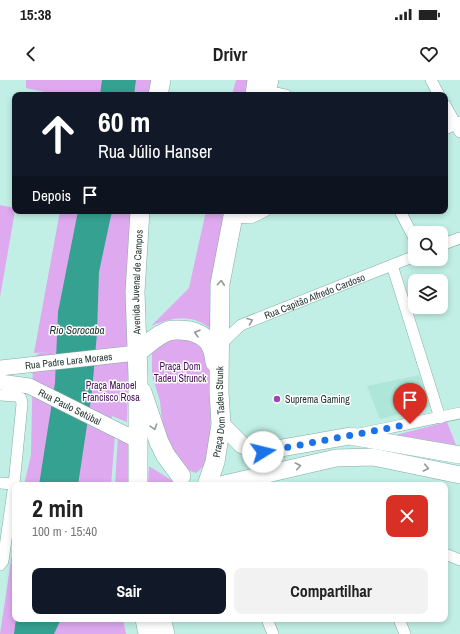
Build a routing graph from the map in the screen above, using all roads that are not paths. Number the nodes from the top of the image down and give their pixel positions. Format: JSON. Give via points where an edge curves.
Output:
{"nodes":[{"id":1,"x":161,"y":80,"type":"edge"},
{"id":2,"x":431,"y":80,"type":"edge"},
{"id":3,"x":264,"y":88,"type":"edge"},
{"id":4,"x":159,"y":92,"type":"edge"},
{"id":5,"x":277,"y":92,"type":"edge"},
{"id":6,"x":438,"y":92,"type":"edge"},
{"id":7,"x":448,"y":112,"type":"edge"},
{"id":8,"x":455,"y":127,"type":"edge"},
{"id":9,"x":140,"y":214,"type":"edge"},
{"id":10,"x":233,"y":214,"type":"edge"},
{"id":11,"x":259,"y":214,"type":"edge"},
{"id":12,"x":402,"y":214,"type":"edge"},
{"id":13,"x":408,"y":226,"type":"edge"},
{"id":14,"x":460,"y":238,"type":"edge"},
{"id":15,"x":448,"y":242,"type":"edge"},
{"id":16,"x":408,"y":259,"type":"edge"},
{"id":17,"x":392,"y":265,"type":"junction"},
{"id":18,"x":220,"y":341,"type":"junction"},
{"id":19,"x":137,"y":353,"type":"junction"},
{"id":20,"x":0,"y":368,"type":"edge"},
{"id":21,"x":138,"y":377,"type":"junction"},
{"id":22,"x":0,"y":382,"type":"edge"},
{"id":23,"x":219,"y":392,"type":"junction"},
{"id":24,"x":0,"y":395,"type":"edge"},
{"id":25,"x":460,"y":413,"type":"edge"},
{"id":26,"x":440,"y":418,"type":"junction"},
{"id":27,"x":221,"y":424,"type":"junction"},
{"id":28,"x":350,"y":436,"type":"junction"},
{"id":29,"x":137,"y":440,"type":"junction"},
{"id":30,"x":460,"y":455,"type":"edge"},
{"id":31,"x":460,"y":475,"type":"edge"},
{"id":32,"x":181,"y":476,"type":"junction"},
{"id":33,"x":14,"y":482,"type":"edge"},
{"id":34,"x":138,"y":482,"type":"edge"},
{"id":35,"x":193,"y":482,"type":"edge"},
{"id":36,"x":208,"y":482,"type":"edge"},
{"id":37,"x":233,"y":482,"type":"edge"},
{"id":38,"x":0,"y":483,"type":"edge"},
{"id":39,"x":12,"y":484,"type":"edge"},
{"id":40,"x":12,"y":498,"type":"edge"},
{"id":41,"x":448,"y":555,"type":"edge"},
{"id":42,"x":460,"y":560,"type":"edge"},
{"id":43,"x":0,"y":565,"type":"edge"},
{"id":44,"x":146,"y":622,"type":"edge"},
{"id":45,"x":162,"y":622,"type":"edge"},
{"id":46,"x":268,"y":622,"type":"edge"},
{"id":47,"x":400,"y":622,"type":"edge"},
{"id":48,"x":148,"y":634,"type":"edge"},
{"id":49,"x":166,"y":634,"type":"edge"},
{"id":50,"x":273,"y":634,"type":"edge"},
{"id":51,"x":404,"y":634,"type":"edge"}],
"edges":[{"from":1,"to":4,"type":"highway"},
{"from":2,"to":6,"type":"street"},
{"from":3,"to":5,"type":"street"},
{"from":7,"to":8,"type":"street"},
{"from":9,"to":19,"type":"highway","name":"Avenida Juvenal de Campos","via":[[135,292]]},
{"from":10,"to":11,"type":"street","via":[[251,218]]},
{"from":18,"to":10,"type":"highway","one_way":true,"via":[[220,284]]},
{"from":12,"to":13,"type":"street"},
{"from":14,"to":15,"type":"street"},
{"from":16,"to":17,"type":"street","name":"Rua Capitão Alfredo Cardoso"},
{"from":18,"to":17,"type":"street","name":"Rua Capitão Alfredo Cardoso","one_way":true,"via":[[241,325]]},
{"from":17,"to":26,"type":"street"},
{"from":18,"to":23,"type":"highway","name":"Praça Dom Tadeu Strunk"},
{"from":19,"to":20,"type":"main road","name":"Rua Padre Lara Moraes"},
{"from":19,"to":21,"type":"highway"},
{"from":23,"to":19,"type":"highway","one_way":true,"via":[[211,345],[203,335],[170,330],[153,339]]},
{"from":21,"to":29,"type":"highway"},
{"from":21,"to":32,"type":"highway","one_way":true,"via":[[159,442]]},
{"from":22,"to":29,"type":"main road","name":"Rua Paulo Setúbal","via":[[29,386]]},
{"from":23,"to":27,"type":"highway","name":"Praça Dom Tadeu Strunk"},
{"from":24,"to":33,"type":"street","via":[[21,398],[22,404]]},
{"from":25,"to":26,"type":"street"},
{"from":26,"to":28,"type":"street"},
{"from":27,"to":28,"type":"main road","via":[[242,445],[259,452]]},
{"from":27,"to":36,"type":"highway","name":"Praça Dom Tadeu Strunk","via":[[215,462]]},
{"from":28,"to":30,"type":"main road"},
{"from":29,"to":32,"type":"highway"},
{"from":29,"to":34,"type":"highway"},
{"from":37,"to":31,"type":"main road","one_way":true,"via":[[336,458],[373,457]]},
{"from":32,"to":35,"type":"highway"},
{"from":38,"to":39,"type":"street"},
{"from":40,"to":43,"type":"street","via":[[3,561]]},
{"from":41,"to":42,"type":"street"},
{"from":44,"to":48,"type":"highway"},
{"from":45,"to":49,"type":"highway"},
{"from":46,"to":50,"type":"street"},
{"from":47,"to":51,"type":"street"}]}
